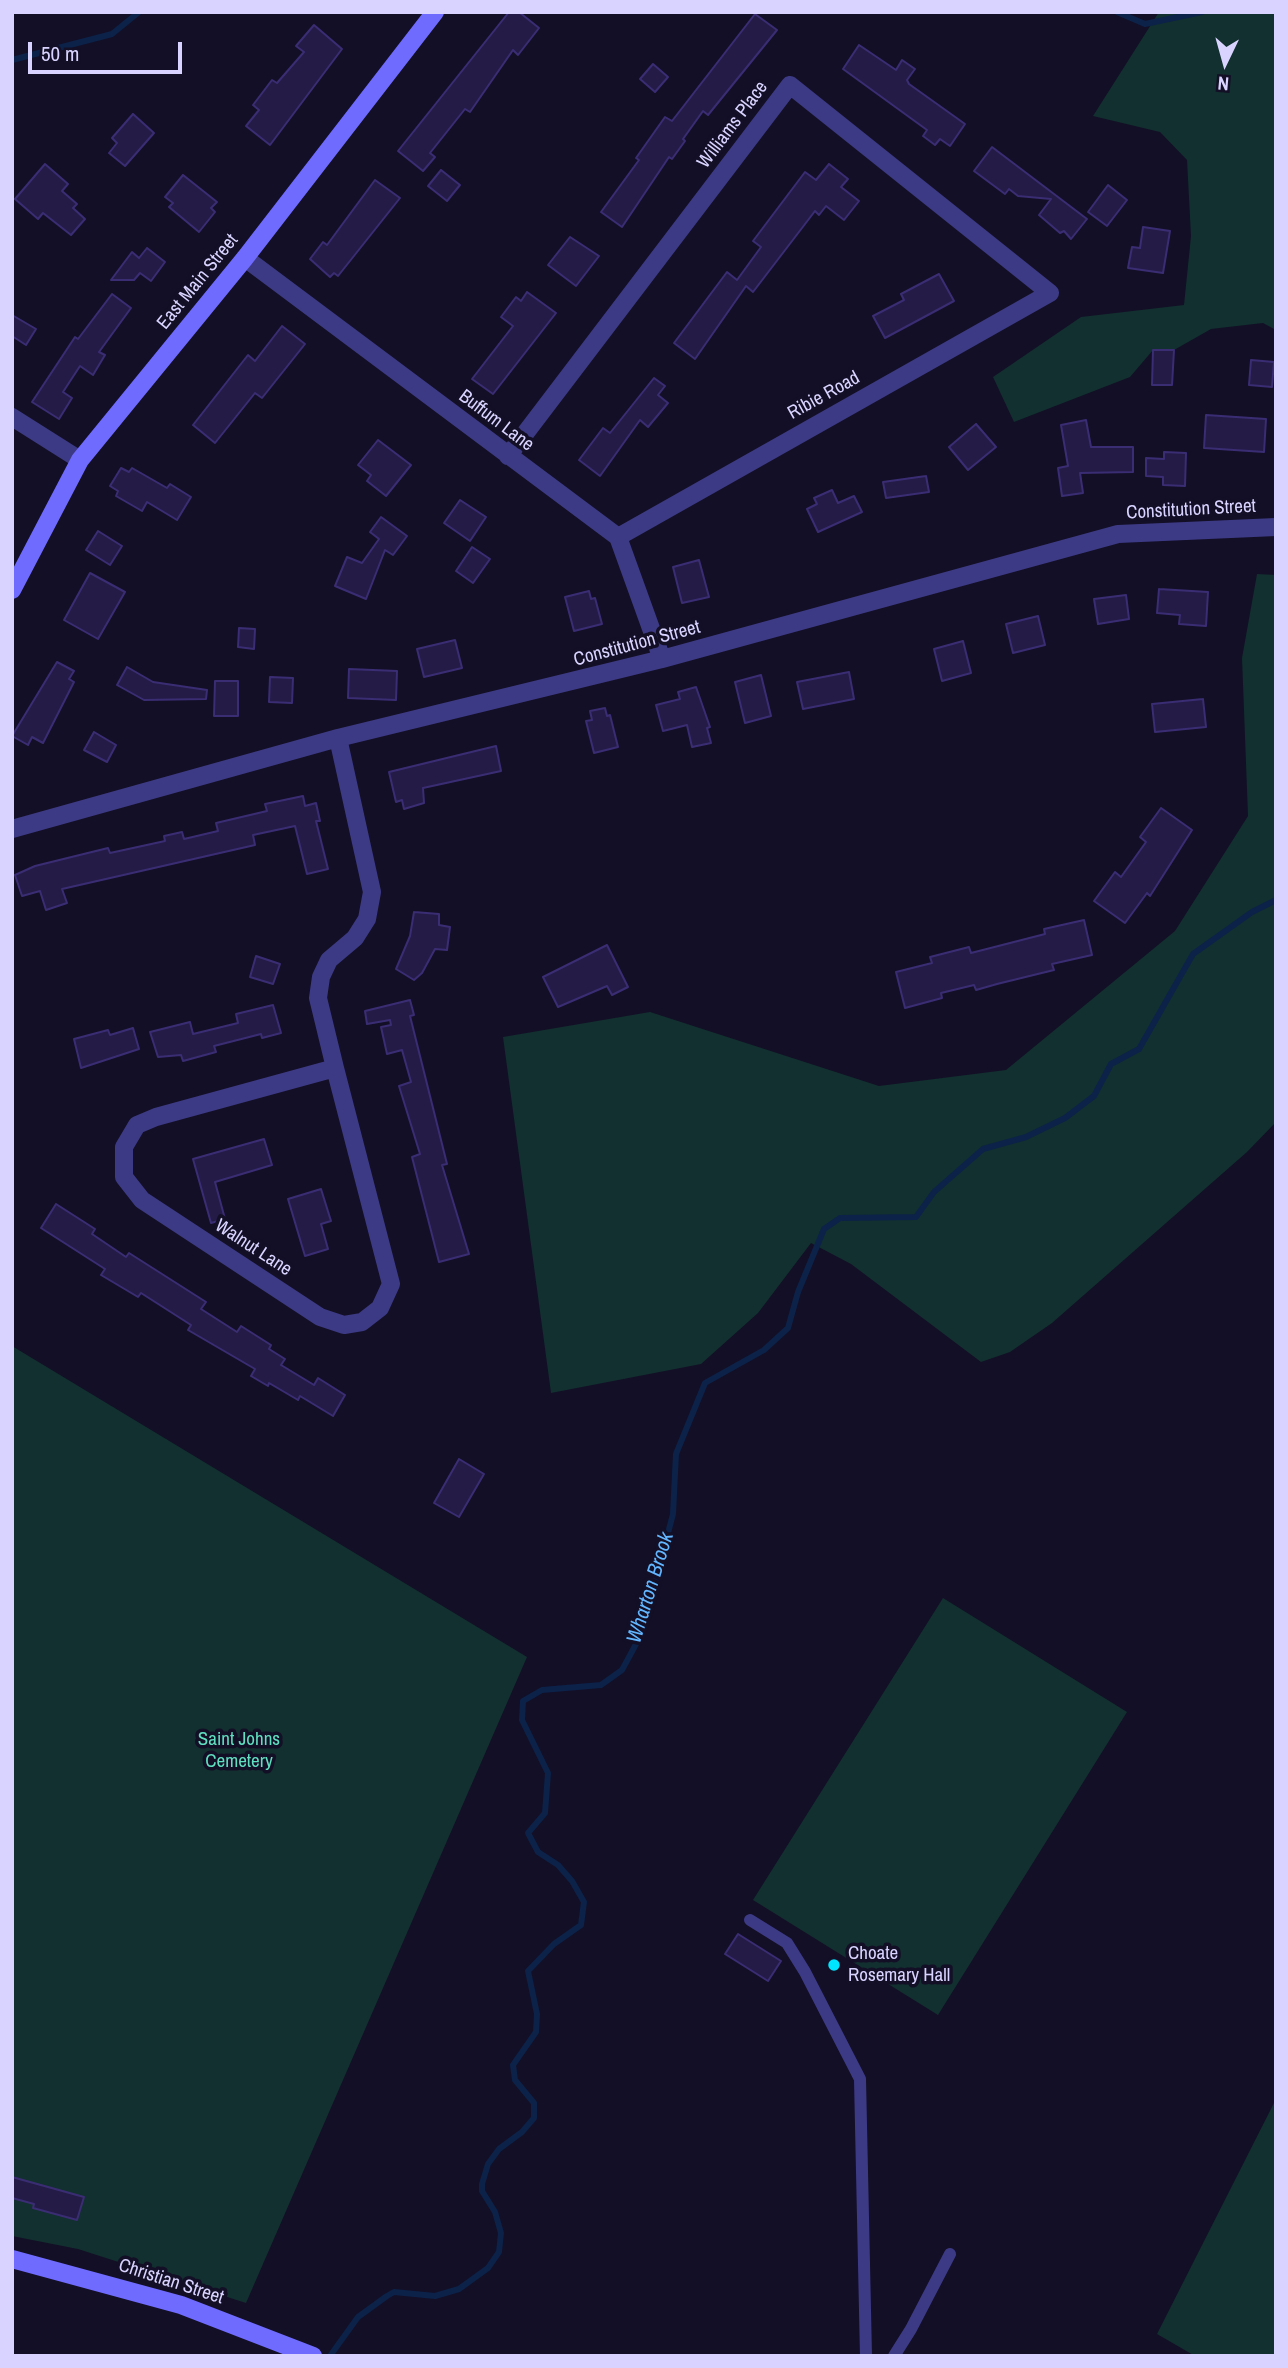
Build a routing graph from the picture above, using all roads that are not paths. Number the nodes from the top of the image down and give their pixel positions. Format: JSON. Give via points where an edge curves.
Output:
{"nodes":[{"id":1,"x":435,"y":12,"type":"edge"},
{"id":2,"x":245,"y":258,"type":"junction"},
{"id":3,"x":1050,"y":293,"type":"joint"},
{"id":4,"x":12,"y":417,"type":"edge"},
{"id":5,"x":508,"y":456,"type":"junction"},
{"id":6,"x":80,"y":460,"type":"junction"},
{"id":7,"x":1276,"y":527,"type":"edge"},
{"id":8,"x":618,"y":537,"type":"junction"},
{"id":9,"x":12,"y":590,"type":"edge"},
{"id":10,"x":662,"y":659,"type":"junction"},
{"id":11,"x":338,"y":738,"type":"junction"},
{"id":12,"x":12,"y":829,"type":"edge"},
{"id":13,"x":335,"y":1068,"type":"junction"},
{"id":14,"x":750,"y":1920,"type":"dead end"},
{"id":15,"x":950,"y":2254,"type":"dead end"},
{"id":16,"x":12,"y":2259,"type":"edge"},
{"id":17,"x":313,"y":2356,"type":"edge"},
{"id":18,"x":866,"y":2356,"type":"edge"},
{"id":19,"x":894,"y":2356,"type":"edge"}],
"edges":[{"from":1,"to":2,"type":"main road","name":"East Main Street"},
{"from":2,"to":5,"type":"street","name":"Buffum Lane"},
{"from":2,"to":6,"type":"main road","name":"East Main Street"},
{"from":3,"to":5,"type":"street","name":"Williams Place","via":[[790,85]]},
{"from":3,"to":8,"type":"street","name":"Ribie Road"},
{"from":4,"to":6,"type":"street"},
{"from":5,"to":8,"type":"street","name":"Buffum Lane"},
{"from":6,"to":9,"type":"main road","name":"East Main Street"},
{"from":7,"to":10,"type":"street","name":"Constitution Street","via":[[1118,534]]},
{"from":8,"to":10,"type":"street"},
{"from":10,"to":11,"type":"street","name":"Constitution Street"},
{"from":11,"to":12,"type":"street","name":"Constitution Street"},
{"from":11,"to":13,"type":"street","name":"Walnut Lane","via":[[372,892],[367,919],[355,938],[329,960],[321,977],[318,998]]},
{"from":13,"to":13,"type":"street","name":"Walnut Lane","via":[[391,1284],[380,1308],[362,1322],[344,1325],[320,1317],[142,1200],[124,1177],[124,1147],[137,1125]]},
{"from":14,"to":18,"type":"lane","via":[[787,1943],[860,2080]]},
{"from":15,"to":19,"type":"lane"},
{"from":16,"to":17,"type":"main road","name":"Christian Street","via":[[181,2305]]}]}
